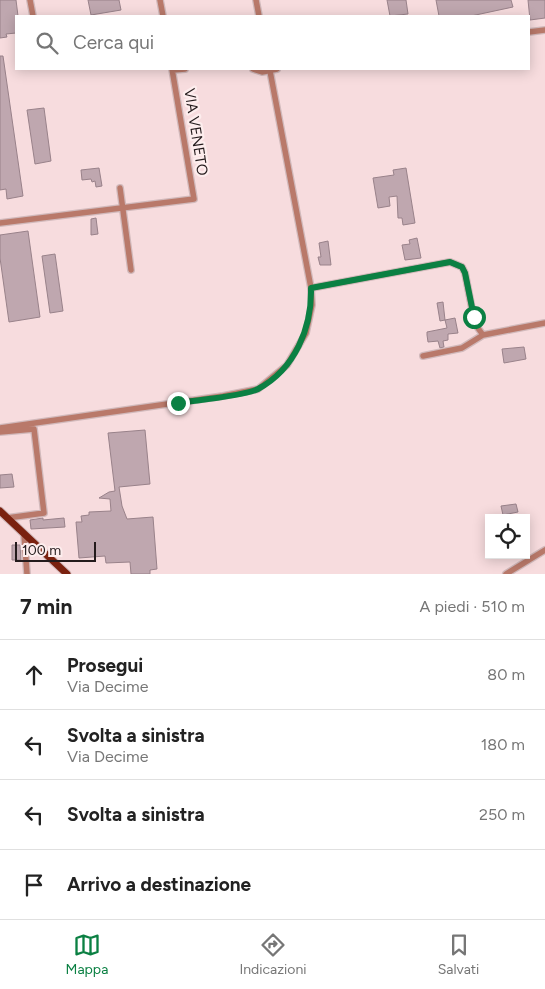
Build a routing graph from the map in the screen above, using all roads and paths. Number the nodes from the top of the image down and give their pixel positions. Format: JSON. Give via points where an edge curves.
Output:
{"nodes":[{"id":1,"x":30,"y":0,"type":"edge"},
{"id":2,"x":160,"y":0,"type":"edge"},
{"id":3,"x":256,"y":0,"type":"edge"},
{"id":4,"x":33,"y":15,"type":"edge"},
{"id":5,"x":163,"y":15,"type":"edge"},
{"id":6,"x":259,"y":15,"type":"edge"},
{"id":7,"x":545,"y":30,"type":"edge"},
{"id":8,"x":530,"y":32,"type":"edge"},
{"id":9,"x":173,"y":70,"type":"edge"},
{"id":10,"x":259,"y":70,"type":"edge"},
{"id":11,"x":275,"y":70,"type":"edge"},
{"id":12,"x":270,"y":72,"type":"junction"},
{"id":13,"x":120,"y":188,"type":"dead end"},
{"id":14,"x":124,"y":208,"type":"junction"},
{"id":15,"x":0,"y":223,"type":"edge"},
{"id":16,"x":130,"y":270,"type":"dead end"},
{"id":17,"x":311,"y":288,"type":"junction"},
{"id":18,"x":545,"y":323,"type":"edge"},
{"id":19,"x":483,"y":335,"type":"junction"},
{"id":20,"x":423,"y":356,"type":"dead end"},
{"id":21,"x":0,"y":428,"type":"edge"},
{"id":22,"x":0,"y":432,"type":"edge"},
{"id":23,"x":0,"y":511,"type":"edge"},
{"id":24,"x":7,"y":518,"type":"junction"},
{"id":25,"x":24,"y":534,"type":"junction"},
{"id":26,"x":545,"y":550,"type":"edge"},
{"id":27,"x":27,"y":574,"type":"edge"},
{"id":28,"x":67,"y":574,"type":"edge"},
{"id":29,"x":506,"y":574,"type":"edge"}],
"edges":[{"from":1,"to":4,"type":"street"},
{"from":2,"to":5,"type":"street"},
{"from":3,"to":6,"type":"street"},
{"from":7,"to":8,"type":"street"},
{"from":9,"to":14,"type":"street","name":"VIA VENETO","via":[[194,199]]},
{"from":10,"to":12,"type":"street"},
{"from":11,"to":12,"type":"street"},
{"from":12,"to":17,"type":"street"},
{"from":13,"to":14,"type":"street"},
{"from":14,"to":15,"type":"street"},
{"from":14,"to":16,"type":"street"},
{"from":17,"to":19,"type":"street","via":[[450,262],[458,264],[465,273],[475,324]]},
{"from":17,"to":21,"type":"street","via":[[312,305],[306,333],[288,365],[258,389]]},
{"from":18,"to":19,"type":"street"},
{"from":19,"to":20,"type":"street","via":[[462,348]]},
{"from":22,"to":24,"type":"street","via":[[34,429],[44,512]]},
{"from":23,"to":24,"type":"main road"},
{"from":24,"to":25,"type":"main road"},
{"from":25,"to":27,"type":"street"},
{"from":25,"to":28,"type":"main road"},
{"from":26,"to":29,"type":"street"}]}
